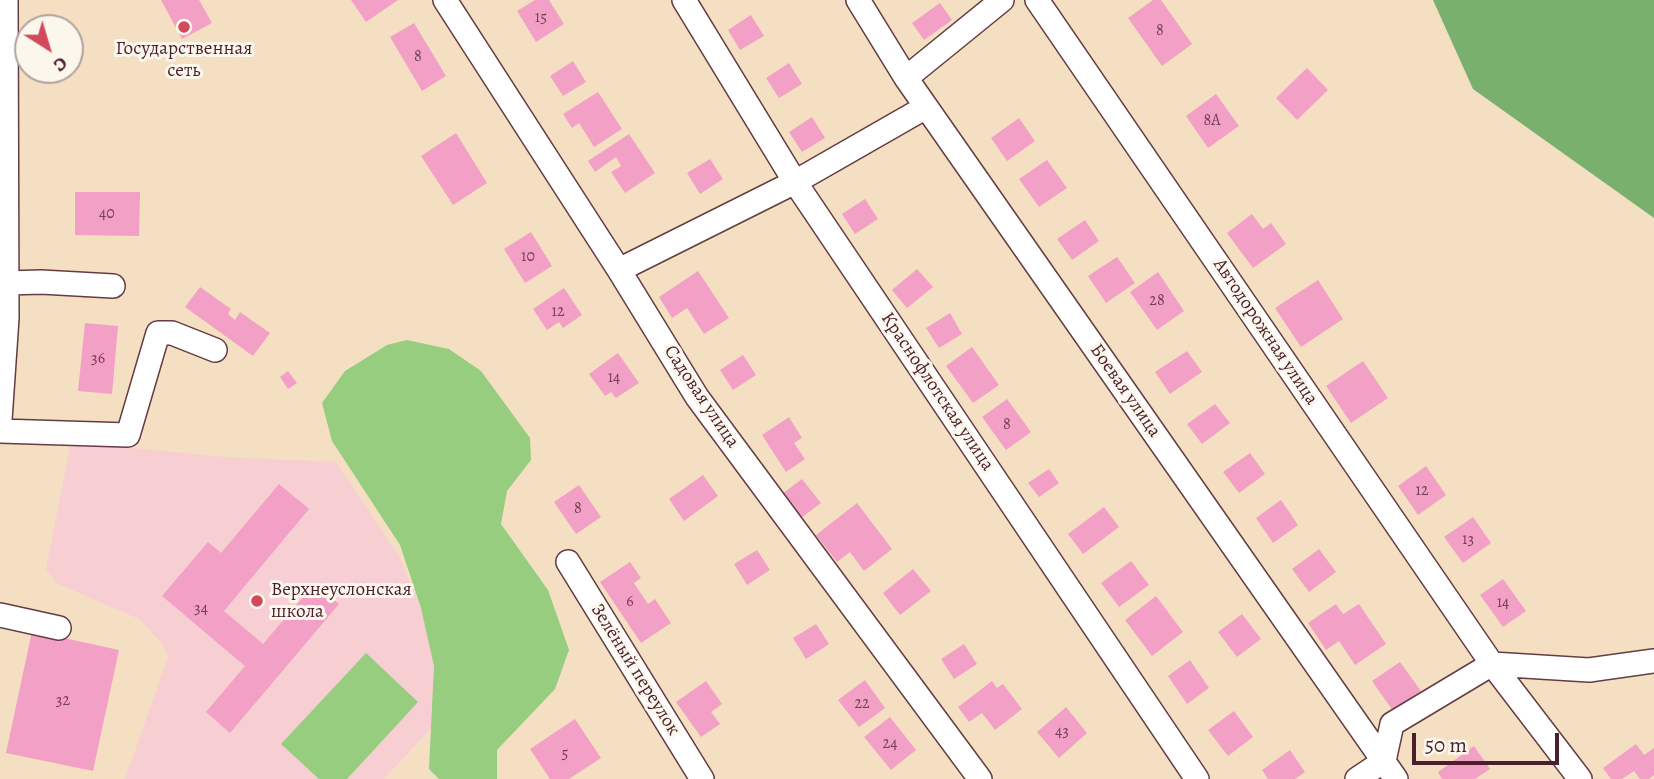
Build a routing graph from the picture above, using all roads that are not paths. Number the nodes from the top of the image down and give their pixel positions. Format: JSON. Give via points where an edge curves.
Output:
{"nodes":[{"id":1,"x":445,"y":0,"type":"edge"},
{"id":2,"x":684,"y":0,"type":"edge"},
{"id":3,"x":858,"y":0,"type":"edge"},
{"id":4,"x":1002,"y":0,"type":"edge"},
{"id":5,"x":1037,"y":0,"type":"edge"},
{"id":6,"x":4,"y":3,"type":"edge"},
{"id":7,"x":906,"y":78,"type":"junction"},
{"id":8,"x":926,"y":107,"type":"junction"},
{"id":9,"x":795,"y":182,"type":"junction"},
{"id":10,"x":619,"y":270,"type":"junction"},
{"id":11,"x":7,"y":283,"type":"junction"},
{"id":12,"x":113,"y":286,"type":"dead end"},
{"id":13,"x":215,"y":351,"type":"dead end"},
{"id":14,"x":2,"y":385,"type":"edge"},
{"id":15,"x":0,"y":420,"type":"edge"},
{"id":16,"x":0,"y":430,"type":"edge"},
{"id":17,"x":568,"y":562,"type":"dead end"},
{"id":18,"x":0,"y":615,"type":"edge"},
{"id":19,"x":59,"y":628,"type":"dead end"},
{"id":20,"x":1654,"y":661,"type":"edge"},
{"id":21,"x":1492,"y":663,"type":"junction"},
{"id":22,"x":1390,"y":770,"type":"edge"},
{"id":23,"x":702,"y":779,"type":"edge"},
{"id":24,"x":980,"y":779,"type":"edge"},
{"id":25,"x":1197,"y":779,"type":"edge"},
{"id":26,"x":1357,"y":779,"type":"edge"},
{"id":27,"x":1580,"y":779,"type":"edge"}],
"edges":[{"from":1,"to":10,"type":"street","name":"Садовая улица"},
{"from":2,"to":9,"type":"street","name":"Краснофлотская улица"},
{"from":3,"to":7,"type":"street","name":"Боевая улица"},
{"from":4,"to":7,"type":"street"},
{"from":5,"to":21,"type":"street","name":"Автодорожная улица"},
{"from":6,"to":11,"type":"street"},
{"from":7,"to":8,"type":"street","name":"Боевая улица"},
{"from":8,"to":9,"type":"street"},
{"from":8,"to":22,"type":"street","name":"Боевая улица"},
{"from":9,"to":10,"type":"street"},
{"from":9,"to":25,"type":"street","name":"Краснофлотская улица"},
{"from":10,"to":24,"type":"street","name":"Садовая улица","via":[[697,397]]},
{"from":11,"to":12,"type":"street"},
{"from":11,"to":14,"type":"street"},
{"from":13,"to":16,"type":"street","via":[[172,333],[158,333],[128,435]]},
{"from":14,"to":15,"type":"street"},
{"from":17,"to":23,"type":"street","name":"Зелёный переулок"},
{"from":18,"to":19,"type":"street"},
{"from":20,"to":21,"type":"street","via":[[1588,670]]},
{"from":21,"to":22,"type":"street","via":[[1392,724]]},
{"from":21,"to":27,"type":"street","name":"Автодорожная улица"},
{"from":22,"to":26,"type":"street"}]}
